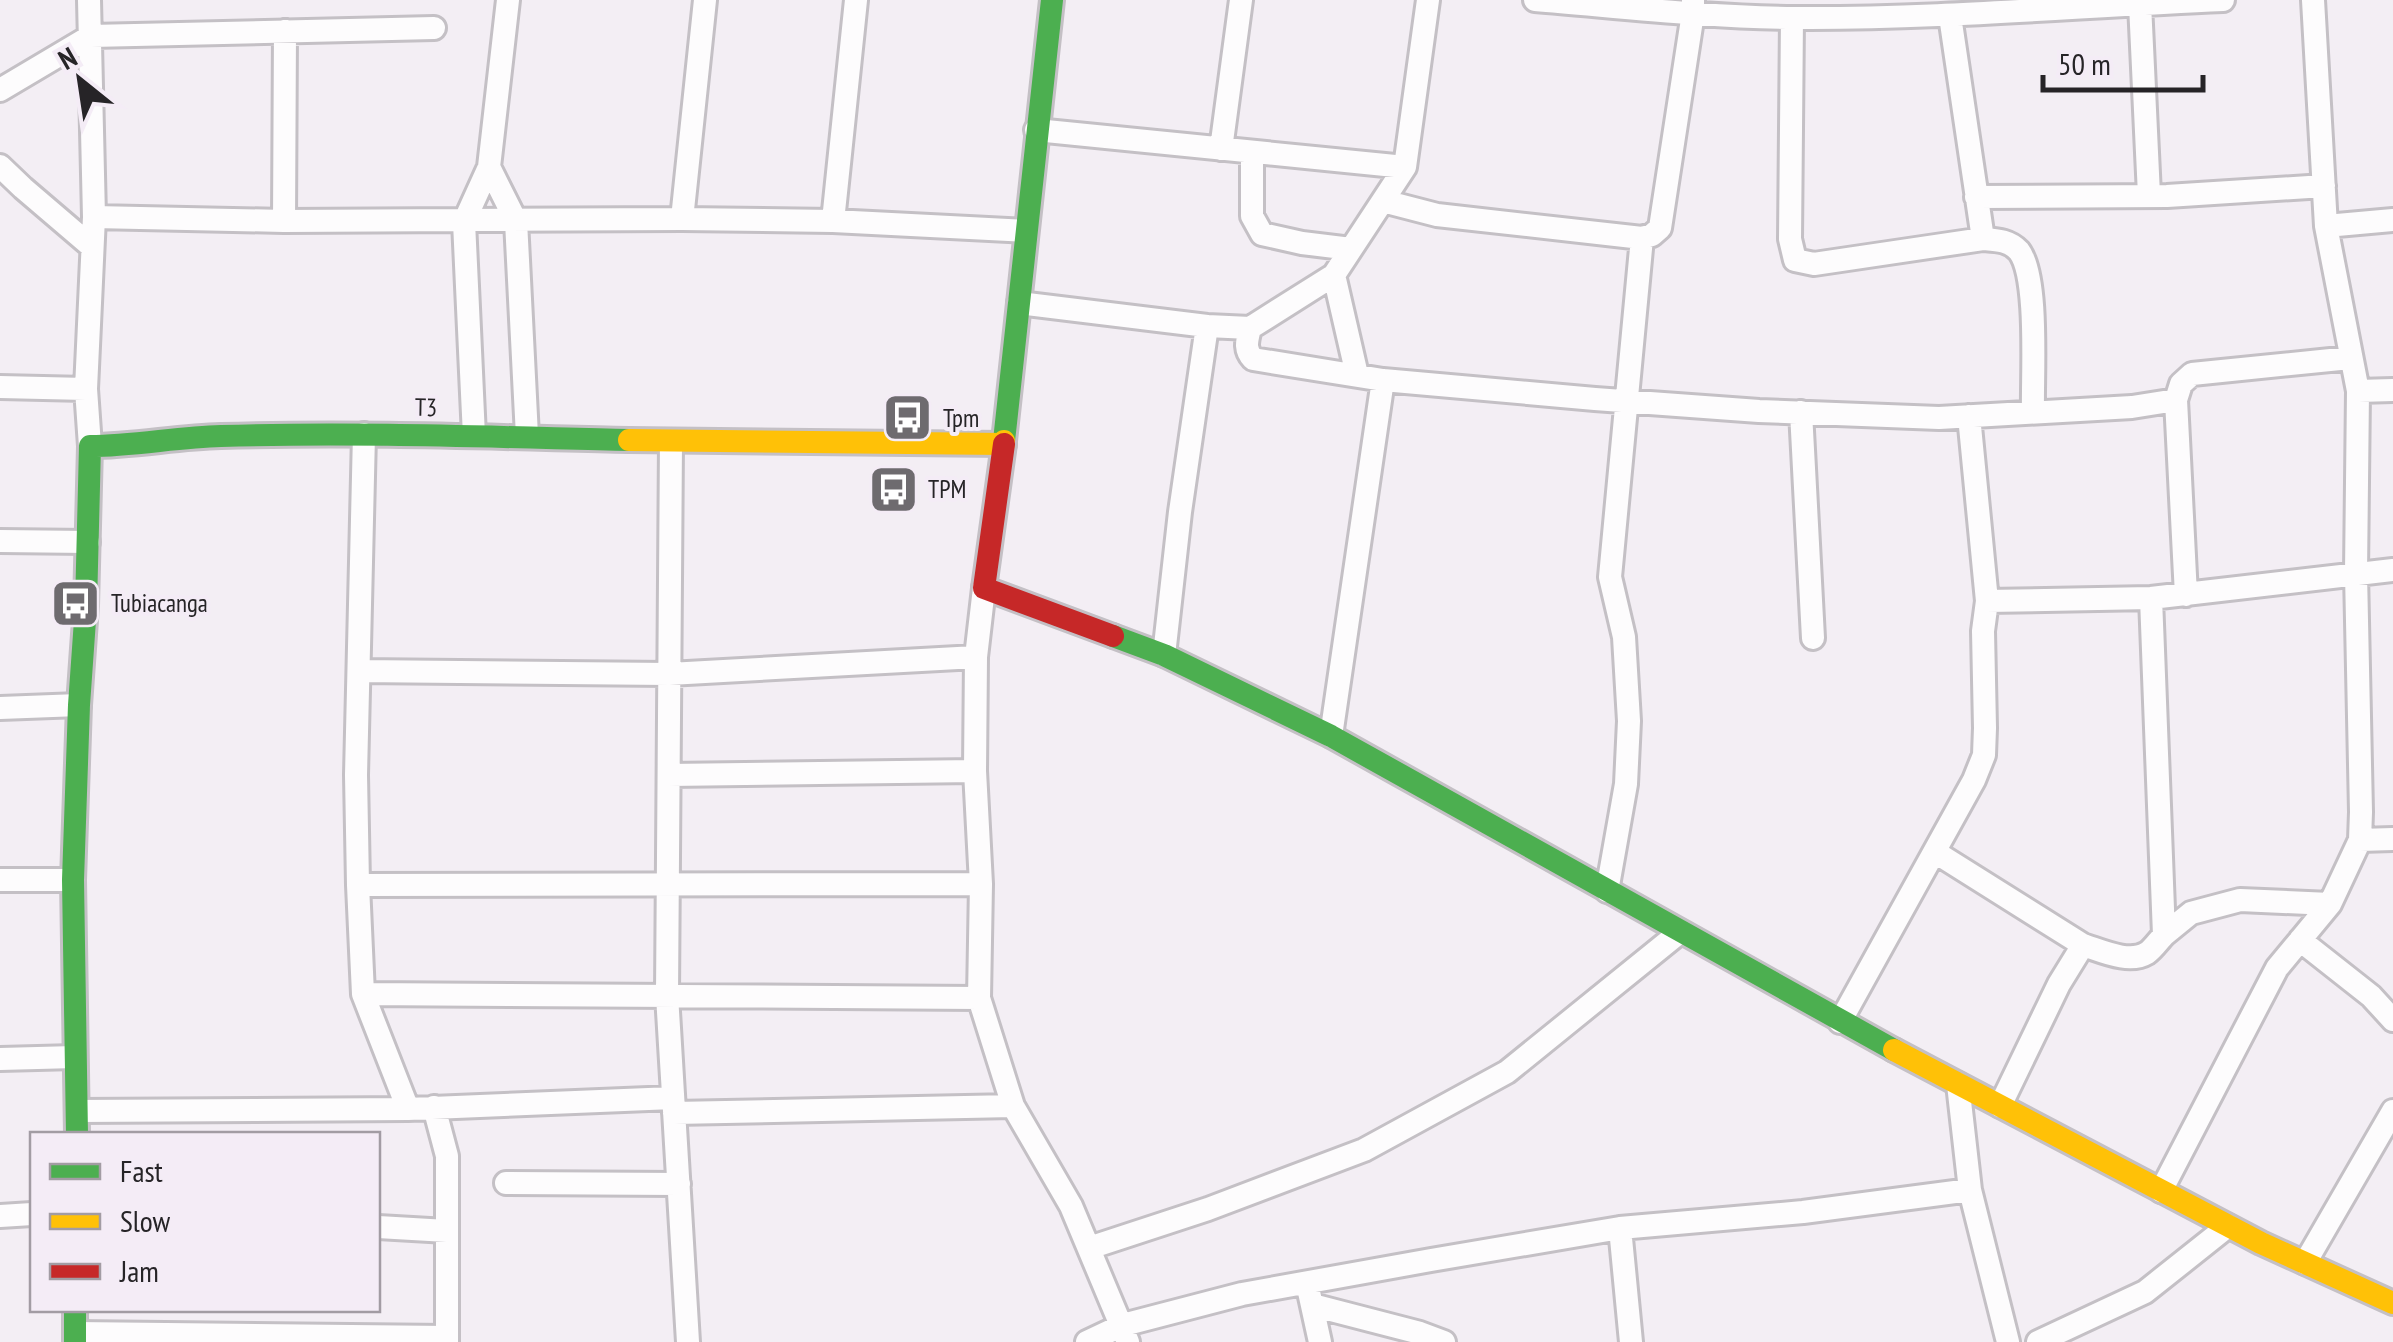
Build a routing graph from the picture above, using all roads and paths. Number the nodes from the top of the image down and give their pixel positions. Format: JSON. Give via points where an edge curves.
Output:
{"nodes":[{"id":1,"x":89,"y":0,"type":"edge"},
{"id":2,"x":508,"y":0,"type":"edge"},
{"id":3,"x":704,"y":0,"type":"edge"},
{"id":4,"x":856,"y":0,"type":"edge"},
{"id":5,"x":1052,"y":0,"type":"edge"},
{"id":6,"x":1242,"y":0,"type":"edge"},
{"id":7,"x":1428,"y":0,"type":"edge"},
{"id":8,"x":1535,"y":0,"type":"edge"},
{"id":9,"x":2223,"y":0,"type":"edge"},
{"id":10,"x":2313,"y":0,"type":"edge"},
{"id":11,"x":2094,"y":2,"type":"edge"},
{"id":12,"x":2140,"y":4,"type":"junction"},
{"id":13,"x":1693,"y":7,"type":"edge"},
{"id":14,"x":1878,"y":8,"type":"edge"},
{"id":15,"x":1950,"y":16,"type":"junction"},
{"id":16,"x":1792,"y":18,"type":"junction"},
{"id":17,"x":434,"y":28,"type":"dead end"},
{"id":18,"x":284,"y":31,"type":"junction"},
{"id":19,"x":91,"y":36,"type":"junction"},
{"id":20,"x":0,"y":90,"type":"edge"},
{"id":21,"x":1036,"y":130,"type":"junction"},
{"id":22,"x":1222,"y":149,"type":"junction"},
{"id":23,"x":1252,"y":152,"type":"junction"},
{"id":24,"x":0,"y":166,"type":"edge"},
{"id":25,"x":489,"y":167,"type":"junction"},
{"id":26,"x":1406,"y":167,"type":"junction"},
{"id":27,"x":2324,"y":186,"type":"junction"},
{"id":28,"x":2149,"y":195,"type":"junction"},
{"id":29,"x":1976,"y":196,"type":"junction"},
{"id":30,"x":1383,"y":202,"type":"junction"},
{"id":31,"x":94,"y":217,"type":"junction"},
{"id":32,"x":682,"y":219,"type":"junction"},
{"id":33,"x":833,"y":220,"type":"junction"},
{"id":34,"x":2393,"y":220,"type":"edge"},
{"id":35,"x":284,"y":221,"type":"junction"},
{"id":36,"x":516,"y":221,"type":"junction"},
{"id":37,"x":464,"y":222,"type":"junction"},
{"id":38,"x":2326,"y":226,"type":"junction"},
{"id":39,"x":1026,"y":231,"type":"junction"},
{"id":40,"x":1642,"y":238,"type":"junction"},
{"id":41,"x":1983,"y":239,"type":"junction"},
{"id":42,"x":92,"y":247,"type":"junction"},
{"id":43,"x":1351,"y":249,"type":"junction"},
{"id":44,"x":1334,"y":275,"type":"junction"},
{"id":45,"x":1018,"y":303,"type":"junction"},
{"id":46,"x":1206,"y":326,"type":"junction"},
{"id":47,"x":1250,"y":328,"type":"junction"},
{"id":48,"x":2350,"y":358,"type":"junction"},
{"id":49,"x":1357,"y":375,"type":"junction"},
{"id":50,"x":1383,"y":380,"type":"junction"},
{"id":51,"x":0,"y":386,"type":"edge"},
{"id":52,"x":86,"y":389,"type":"junction"},
{"id":53,"x":2393,"y":390,"type":"edge"},
{"id":54,"x":2358,"y":392,"type":"junction"},
{"id":55,"x":2176,"y":400,"type":"junction"},
{"id":56,"x":1626,"y":402,"type":"junction"},
{"id":57,"x":1801,"y":412,"type":"junction"},
{"id":58,"x":2032,"y":412,"type":"junction"},
{"id":59,"x":1969,"y":416,"type":"junction"},
{"id":60,"x":364,"y":434,"type":"junction"},
{"id":61,"x":474,"y":436,"type":"junction"},
{"id":62,"x":527,"y":436,"type":"junction"},
{"id":63,"x":672,"y":441,"type":"junction"},
{"id":64,"x":1004,"y":444,"type":"junction"},
{"id":65,"x":90,"y":446,"type":"junction"},
{"id":66,"x":0,"y":540,"type":"edge"},
{"id":67,"x":88,"y":542,"type":"junction"},
{"id":68,"x":2393,"y":570,"type":"edge"},
{"id":69,"x":2356,"y":573,"type":"junction"},
{"id":70,"x":984,"y":588,"type":"junction"},
{"id":71,"x":2186,"y":595,"type":"junction"},
{"id":72,"x":2151,"y":598,"type":"junction"},
{"id":73,"x":1987,"y":601,"type":"junction"},
{"id":74,"x":1813,"y":638,"type":"dead end"},
{"id":75,"x":1164,"y":655,"type":"junction"},
{"id":76,"x":976,"y":657,"type":"junction"},
{"id":77,"x":359,"y":671,"type":"junction"},
{"id":78,"x":669,"y":674,"type":"junction"},
{"id":79,"x":79,"y":705,"type":"junction"},
{"id":80,"x":0,"y":708,"type":"edge"},
{"id":81,"x":1331,"y":736,"type":"junction"},
{"id":82,"x":975,"y":772,"type":"junction"},
{"id":83,"x":668,"y":775,"type":"junction"},
{"id":84,"x":2393,"y":839,"type":"edge"},
{"id":85,"x":2360,"y":840,"type":"junction"},
{"id":86,"x":1934,"y":852,"type":"junction"},
{"id":87,"x":0,"y":880,"type":"edge"},
{"id":88,"x":73,"y":880,"type":"junction"},
{"id":89,"x":358,"y":884,"type":"junction"},
{"id":90,"x":668,"y":884,"type":"junction"},
{"id":91,"x":980,"y":884,"type":"junction"},
{"id":92,"x":1607,"y":891,"type":"junction"},
{"id":93,"x":2330,"y":904,"type":"junction"},
{"id":94,"x":1680,"y":932,"type":"junction"},
{"id":95,"x":2164,"y":934,"type":"junction"},
{"id":96,"x":2300,"y":940,"type":"junction"},
{"id":97,"x":2084,"y":945,"type":"junction"},
{"id":98,"x":362,"y":994,"type":"junction"},
{"id":99,"x":667,"y":995,"type":"junction"},
{"id":100,"x":979,"y":998,"type":"junction"},
{"id":101,"x":2393,"y":1020,"type":"edge"},
{"id":102,"x":1840,"y":1022,"type":"junction"},
{"id":103,"x":75,"y":1057,"type":"junction"},
{"id":104,"x":0,"y":1059,"type":"edge"},
{"id":105,"x":1958,"y":1084,"type":"junction"},
{"id":106,"x":674,"y":1106,"type":"junction"},
{"id":107,"x":1013,"y":1106,"type":"junction"},
{"id":108,"x":2000,"y":1106,"type":"junction"},
{"id":109,"x":434,"y":1108,"type":"junction"},
{"id":110,"x":408,"y":1109,"type":"junction"},
{"id":111,"x":77,"y":1110,"type":"junction"},
{"id":112,"x":2393,"y":1111,"type":"edge"},
{"id":113,"x":76,"y":1132,"type":"edge"},
{"id":114,"x":506,"y":1182,"type":"dead end"},
{"id":115,"x":678,"y":1184,"type":"junction"},
{"id":116,"x":1970,"y":1190,"type":"junction"},
{"id":117,"x":2161,"y":1191,"type":"junction"},
{"id":118,"x":30,"y":1214,"type":"edge"},
{"id":119,"x":0,"y":1216,"type":"edge"},
{"id":120,"x":2228,"y":1226,"type":"junction"},
{"id":121,"x":380,"y":1228,"type":"edge"},
{"id":122,"x":1620,"y":1228,"type":"junction"},
{"id":123,"x":447,"y":1231,"type":"junction"},
{"id":124,"x":1089,"y":1248,"type":"junction"},
{"id":125,"x":2304,"y":1263,"type":"junction"},
{"id":126,"x":1310,"y":1294,"type":"junction"},
{"id":127,"x":2393,"y":1303,"type":"edge"},
{"id":128,"x":75,"y":1328,"type":"edge"},
{"id":129,"x":1125,"y":1334,"type":"edge"},
{"id":130,"x":447,"y":1340,"type":"edge"},
{"id":131,"x":688,"y":1342,"type":"edge"},
{"id":132,"x":1088,"y":1342,"type":"edge"},
{"id":133,"x":1320,"y":1342,"type":"edge"},
{"id":134,"x":1444,"y":1342,"type":"edge"},
{"id":135,"x":1631,"y":1342,"type":"edge"},
{"id":136,"x":2008,"y":1342,"type":"edge"},
{"id":137,"x":2038,"y":1342,"type":"edge"}],
"edges":[{"from":1,"to":19,"type":"street"},
{"from":2,"to":25,"type":"street"},
{"from":3,"to":32,"type":"street"},
{"from":4,"to":33,"type":"street"},
{"from":5,"to":21,"type":"street"},
{"from":6,"to":22,"type":"street"},
{"from":7,"to":26,"type":"street"},
{"from":8,"to":13,"type":"street"},
{"from":9,"to":12,"type":"street"},
{"from":10,"to":27,"type":"street"},
{"from":11,"to":12,"type":"street"},
{"from":11,"to":15,"type":"street"},
{"from":12,"to":28,"type":"street"},
{"from":13,"to":16,"type":"street"},
{"from":13,"to":40,"type":"street","via":[[1660,228]]},
{"from":14,"to":15,"type":"street"},
{"from":14,"to":16,"type":"street"},
{"from":15,"to":29,"type":"street"},
{"from":16,"to":41,"type":"street","via":[[1795,260],[1814,264]]},
{"from":17,"to":18,"type":"street"},
{"from":18,"to":19,"type":"street"},
{"from":18,"to":35,"type":"street"},
{"from":19,"to":20,"type":"street"},
{"from":19,"to":31,"type":"street"},
{"from":21,"to":22,"type":"street"},
{"from":21,"to":39,"type":"street"},
{"from":22,"to":23,"type":"street"},
{"from":23,"to":26,"type":"street"},
{"from":23,"to":43,"type":"street","via":[[1252,216],[1262,234]]},
{"from":24,"to":42,"type":"street"},
{"from":25,"to":36,"type":"street"},
{"from":25,"to":37,"type":"street"},
{"from":26,"to":30,"type":"street"},
{"from":27,"to":28,"type":"street"},
{"from":27,"to":38,"type":"street"},
{"from":28,"to":29,"type":"street"},
{"from":29,"to":41,"type":"street"},
{"from":30,"to":40,"type":"street","via":[[1437,215]]},
{"from":30,"to":43,"type":"street"},
{"from":31,"to":35,"type":"street"},
{"from":31,"to":42,"type":"street"},
{"from":32,"to":33,"type":"street"},
{"from":32,"to":36,"type":"street"},
{"from":33,"to":39,"type":"street"},
{"from":34,"to":38,"type":"street"},
{"from":35,"to":37,"type":"street"},
{"from":36,"to":37,"type":"street"},
{"from":36,"to":62,"type":"street"},
{"from":37,"to":61,"type":"street"},
{"from":38,"to":48,"type":"street"},
{"from":39,"to":45,"type":"street"},
{"from":40,"to":56,"type":"street"},
{"from":41,"to":58,"type":"street","via":[[2004,240],[2029,275]]},
{"from":42,"to":52,"type":"street"},
{"from":43,"to":44,"type":"street"},
{"from":44,"to":47,"type":"street"},
{"from":44,"to":49,"type":"street"},
{"from":45,"to":46,"type":"street"},
{"from":45,"to":64,"type":"street"},
{"from":46,"to":47,"type":"street"},
{"from":46,"to":75,"type":"street"},
{"from":47,"to":49,"type":"street","via":[[1246,345],[1253,359]]},
{"from":48,"to":54,"type":"street"},
{"from":48,"to":55,"type":"street","via":[[2192,374]]},
{"from":49,"to":50,"type":"street"},
{"from":50,"to":56,"type":"street"},
{"from":50,"to":81,"type":"street"},
{"from":51,"to":52,"type":"street"},
{"from":52,"to":65,"type":"street"},
{"from":53,"to":54,"type":"street"},
{"from":54,"to":69,"type":"street"},
{"from":55,"to":58,"type":"street"},
{"from":55,"to":71,"type":"street"},
{"from":56,"to":57,"type":"street"},
{"from":56,"to":92,"type":"street","via":[[1610,576],[1624,637],[1629,720],[1626,784]]},
{"from":57,"to":59,"type":"street"},
{"from":57,"to":74,"type":"street"},
{"from":58,"to":59,"type":"street"},
{"from":59,"to":73,"type":"street"},
{"from":60,"to":61,"type":"street","name":"T3"},
{"from":60,"to":65,"type":"street","name":"T3"},
{"from":60,"to":77,"type":"street"},
{"from":61,"to":62,"type":"street","name":"T3"},
{"from":62,"to":63,"type":"street","name":"T3"},
{"from":63,"to":64,"type":"street","name":"T3"},
{"from":63,"to":78,"type":"street"},
{"from":64,"to":70,"type":"street"},
{"from":65,"to":67,"type":"street"},
{"from":66,"to":67,"type":"street"},
{"from":67,"to":79,"type":"street"},
{"from":68,"to":69,"type":"street"},
{"from":69,"to":71,"type":"street"},
{"from":69,"to":85,"type":"street"},
{"from":70,"to":75,"type":"street"},
{"from":70,"to":76,"type":"street"},
{"from":71,"to":72,"type":"street"},
{"from":72,"to":73,"type":"street"},
{"from":72,"to":95,"type":"street"},
{"from":73,"to":86,"type":"street","via":[[1984,755]]},
{"from":75,"to":81,"type":"street"},
{"from":76,"to":78,"type":"street"},
{"from":76,"to":82,"type":"street"},
{"from":77,"to":78,"type":"street"},
{"from":77,"to":89,"type":"street"},
{"from":78,"to":83,"type":"street"},
{"from":79,"to":80,"type":"street"},
{"from":79,"to":88,"type":"street"},
{"from":81,"to":92,"type":"street"},
{"from":82,"to":83,"type":"street"},
{"from":82,"to":91,"type":"street"},
{"from":83,"to":90,"type":"street"},
{"from":84,"to":85,"type":"street"},
{"from":85,"to":93,"type":"street"},
{"from":86,"to":97,"type":"street"},
{"from":86,"to":102,"type":"street"},
{"from":87,"to":88,"type":"street"},
{"from":88,"to":103,"type":"street"},
{"from":89,"to":90,"type":"street"},
{"from":89,"to":98,"type":"street"},
{"from":90,"to":91,"type":"street"},
{"from":90,"to":99,"type":"street"},
{"from":91,"to":100,"type":"street"},
{"from":92,"to":94,"type":"street"},
{"from":93,"to":95,"type":"street","via":[[2240,900],[2191,914]]},
{"from":93,"to":96,"type":"street"},
{"from":94,"to":102,"type":"street"},
{"from":94,"to":124,"type":"street","via":[[1507,1072],[1364,1150]]},
{"from":95,"to":97,"type":"street","via":[[2136,957]]},
{"from":96,"to":101,"type":"street"},
{"from":96,"to":117,"type":"street","via":[[2277,968]]},
{"from":97,"to":108,"type":"street"},
{"from":98,"to":99,"type":"street"},
{"from":98,"to":110,"type":"street"},
{"from":99,"to":100,"type":"street"},
{"from":99,"to":106,"type":"street"},
{"from":100,"to":107,"type":"street"},
{"from":102,"to":105,"type":"street"},
{"from":103,"to":104,"type":"street"},
{"from":103,"to":111,"type":"street"},
{"from":105,"to":108,"type":"street"},
{"from":105,"to":116,"type":"street"},
{"from":106,"to":107,"type":"street"},
{"from":106,"to":109,"type":"street"},
{"from":106,"to":115,"type":"street"},
{"from":107,"to":124,"type":"street"},
{"from":108,"to":117,"type":"street"},
{"from":109,"to":110,"type":"street"},
{"from":109,"to":123,"type":"street","via":[[448,1156]]},
{"from":110,"to":111,"type":"street"},
{"from":111,"to":113,"type":"street"},
{"from":112,"to":125,"type":"street"},
{"from":114,"to":115,"type":"street"},
{"from":115,"to":131,"type":"street"},
{"from":116,"to":122,"type":"street"},
{"from":116,"to":136,"type":"street"},
{"from":117,"to":120,"type":"street"},
{"from":118,"to":119,"type":"street"},
{"from":120,"to":125,"type":"street"},
{"from":120,"to":137,"type":"street","via":[[2145,1292]]},
{"from":121,"to":123,"type":"street"},
{"from":122,"to":126,"type":"street"},
{"from":122,"to":135,"type":"street"},
{"from":123,"to":130,"type":"street"},
{"from":124,"to":129,"type":"street"},
{"from":125,"to":127,"type":"street"},
{"from":126,"to":129,"type":"street","via":[[1242,1294]]},
{"from":126,"to":133,"type":"street"},
{"from":126,"to":134,"type":"street"},
{"from":128,"to":130,"type":"street"},
{"from":129,"to":132,"type":"street"}]}
